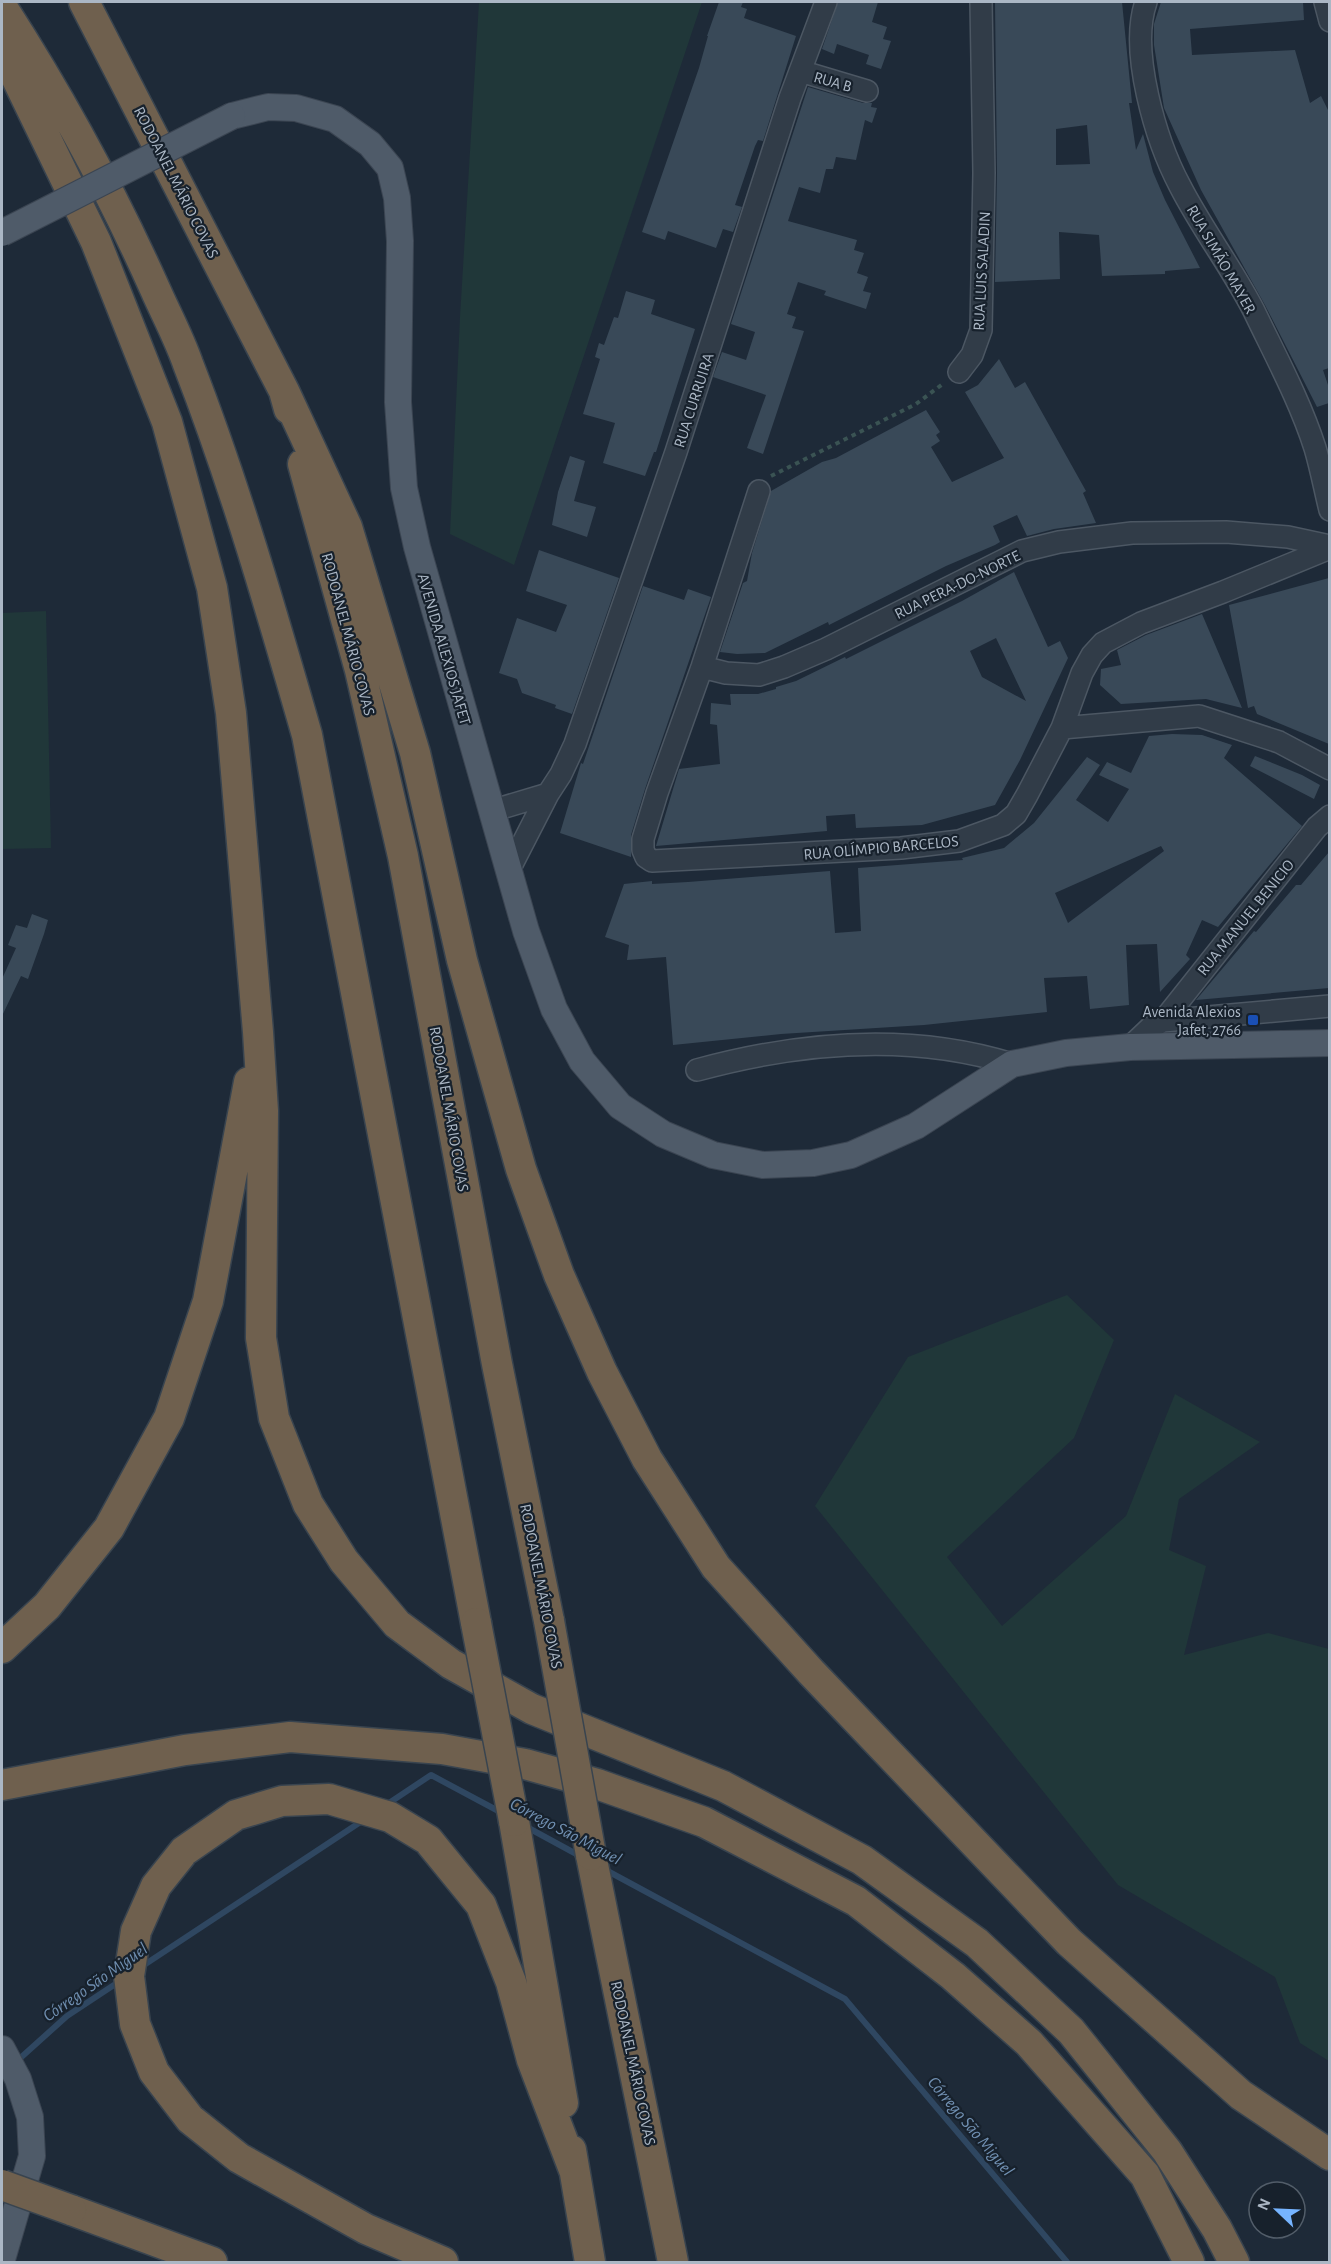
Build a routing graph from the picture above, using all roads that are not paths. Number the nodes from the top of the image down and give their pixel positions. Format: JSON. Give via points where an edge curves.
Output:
{"nodes":[{"id":1,"x":84,"y":2,"type":"edge"},
{"id":2,"x":826,"y":2,"type":"edge"},
{"id":3,"x":981,"y":2,"type":"edge"},
{"id":4,"x":1146,"y":2,"type":"edge"},
{"id":5,"x":1325,"y":2,"type":"edge"},
{"id":6,"x":2,"y":7,"type":"edge"},
{"id":7,"x":1329,"y":21,"type":"edge"},
{"id":8,"x":2,"y":48,"type":"edge"},
{"id":9,"x":800,"y":71,"type":"junction"},
{"id":10,"x":867,"y":91,"type":"dead end"},
{"id":11,"x":2,"y":233,"type":"edge"},
{"id":12,"x":959,"y":372,"type":"road end"},
{"id":13,"x":284,"y":391,"type":"junction"},
{"id":14,"x":759,"y":491,"type":"road end"},
{"id":15,"x":1329,"y":510,"type":"edge"},
{"id":16,"x":1329,"y":547,"type":"edge"},
{"id":17,"x":702,"y":667,"type":"junction"},
{"id":18,"x":1062,"y":728,"type":"junction"},
{"id":19,"x":1329,"y":769,"type":"edge"},
{"id":20,"x":548,"y":794,"type":"junction"},
{"id":21,"x":491,"y":811,"type":"junction"},
{"id":22,"x":1329,"y":816,"type":"edge"},
{"id":23,"x":509,"y":870,"type":"junction"},
{"id":24,"x":1329,"y":1006,"type":"edge"},
{"id":25,"x":1163,"y":1021,"type":"junction"},
{"id":26,"x":258,"y":1032,"type":"junction"},
{"id":27,"x":1329,"y":1043,"type":"edge"},
{"id":28,"x":1130,"y":1047,"type":"junction"},
{"id":29,"x":1012,"y":1064,"type":"junction"},
{"id":30,"x":697,"y":1070,"type":"dead end"},
{"id":31,"x":2,"y":1648,"type":"edge"},
{"id":32,"x":2,"y":1785,"type":"edge"},
{"id":33,"x":2,"y":2049,"type":"edge"},
{"id":34,"x":1329,"y":2155,"type":"edge"},
{"id":35,"x":574,"y":2170,"type":"junction"},
{"id":36,"x":2,"y":2185,"type":"edge"},
{"id":37,"x":672,"y":2252,"type":"edge"},
{"id":38,"x":2,"y":2259,"type":"edge"},
{"id":39,"x":212,"y":2262,"type":"edge"},
{"id":40,"x":442,"y":2262,"type":"edge"},
{"id":41,"x":590,"y":2262,"type":"edge"},
{"id":42,"x":1189,"y":2262,"type":"edge"},
{"id":43,"x":1234,"y":2262,"type":"edge"}],
"edges":[{"from":1,"to":13,"type":"highway","name":"RODOANEL MÁRIO COVAS"},
{"from":2,"to":9,"type":"street","name":"RUA CURRUIRA"},
{"from":3,"to":12,"type":"street","name":"RUA LUIS SALADIN","via":[[981,330],[972,355]]},
{"from":4,"to":15,"type":"street","name":"RUA SIMÃO MAYER","via":[[1142,67],[1158,135],[1179,186],[1253,309],[1292,392],[1315,448]]},
{"from":5,"to":7,"type":"street"},
{"from":6,"to":35,"type":"highway","bridge":true,"via":[[44,73],[132,237],[188,362],[268,597],[307,735],[514,1821]]},
{"from":8,"to":26,"type":"highway","via":[[96,242],[167,422],[212,588],[231,713]]},
{"from":9,"to":10,"type":"street","name":"RUA B"},
{"from":9,"to":20,"type":"street","name":"RUA CURRUIRA","via":[[676,452],[575,744]]},
{"from":11,"to":21,"type":"main road","name":"AVENIDA ALEXIOS JAFET","bridge":true,"via":[[232,116],[268,107],[296,108],[335,119],[370,144],[390,168],[397,198],[398,402],[404,488],[417,548]]},
{"from":13,"to":34,"type":"highway","via":[[347,526],[415,753],[462,960],[521,1169],[559,1275],[602,1372],[647,1459],[716,1567],[1069,1942],[1241,2095]]},
{"from":13,"to":37,"type":"highway","name":"RODOANEL MÁRIO COVAS","bridge":true,"via":[[360,670],[403,856],[591,1855]]},
{"from":14,"to":17,"type":"street"},
{"from":16,"to":17,"type":"street","name":"RUA PERA-DO-NORTE","via":[[1288,537],[1226,532],[1132,532],[1059,542],[1022,551],[784,667],[759,675]]},
{"from":16,"to":18,"type":"street","name":"RUA OLÍMPIO BARCELOS","via":[[1112,637],[1092,655],[1082,673]]},
{"from":17,"to":18,"type":"street","name":"RUA OLÍMPIO BARCELOS","via":[[644,839],[643,850],[652,861],[901,848],[975,836],[1003,825],[1016,814]]},
{"from":18,"to":19,"type":"street","via":[[1199,716],[1279,742]]},
{"from":20,"to":21,"type":"street"},
{"from":20,"to":23,"type":"street","name":"RUA CURRUIRA"},
{"from":21,"to":23,"type":"main road","name":"AVENIDA ALEXIOS JAFET"},
{"from":22,"to":25,"type":"street","name":"RUA MANUEL BENICIO"},
{"from":23,"to":29,"type":"main road","name":"AVENIDA ALEXIOS JAFET","via":[[554,1009],[582,1061],[620,1106],[663,1134],[713,1155],[763,1165],[813,1163],[851,1155],[916,1126]]},
{"from":24,"to":25,"type":"street"},
{"from":25,"to":28,"type":"street"},
{"from":26,"to":31,"type":"highway","via":[[208,1301],[169,1418],[109,1528],[46,1606]]},
{"from":26,"to":43,"type":"highway","via":[[263,1122],[261,1338],[270,1395],[274,1418],[308,1504],[344,1561],[397,1624],[451,1664],[532,1709],[723,1785],[862,1860],[977,1943],[1078,2040],[1167,2151]]},
{"from":27,"to":28,"type":"main road","name":"AVENIDA ALEXIOS JAFET"},
{"from":28,"to":29,"type":"main road","name":"AVENIDA ALEXIOS JAFET","via":[[1066,1053]]},
{"from":29,"to":30,"type":"street","name":"AVENIDA ALEXIOS JAFET","via":[[957,1050],[861,1044],[795,1048]]},
{"from":32,"to":42,"type":"highway","via":[[185,1750],[290,1737],[442,1749],[525,1764],[597,1784],[704,1822],[856,1901],[953,1976],[1021,2036],[1145,2175]]},
{"from":33,"to":38,"type":"main road","via":[[18,2079],[30,2117],[32,2156]]},
{"from":35,"to":40,"type":"highway","via":[[532,2060],[511,1982],[481,1905],[428,1840],[390,1817],[329,1799],[282,1801],[245,1812],[201,1839],[184,1851],[156,1886],[136,1931],[130,1986],[135,2024],[154,2072],[190,2119],[239,2158],[366,2229]]},
{"from":35,"to":41,"type":"highway"},
{"from":36,"to":39,"type":"highway","bridge":true}]}
